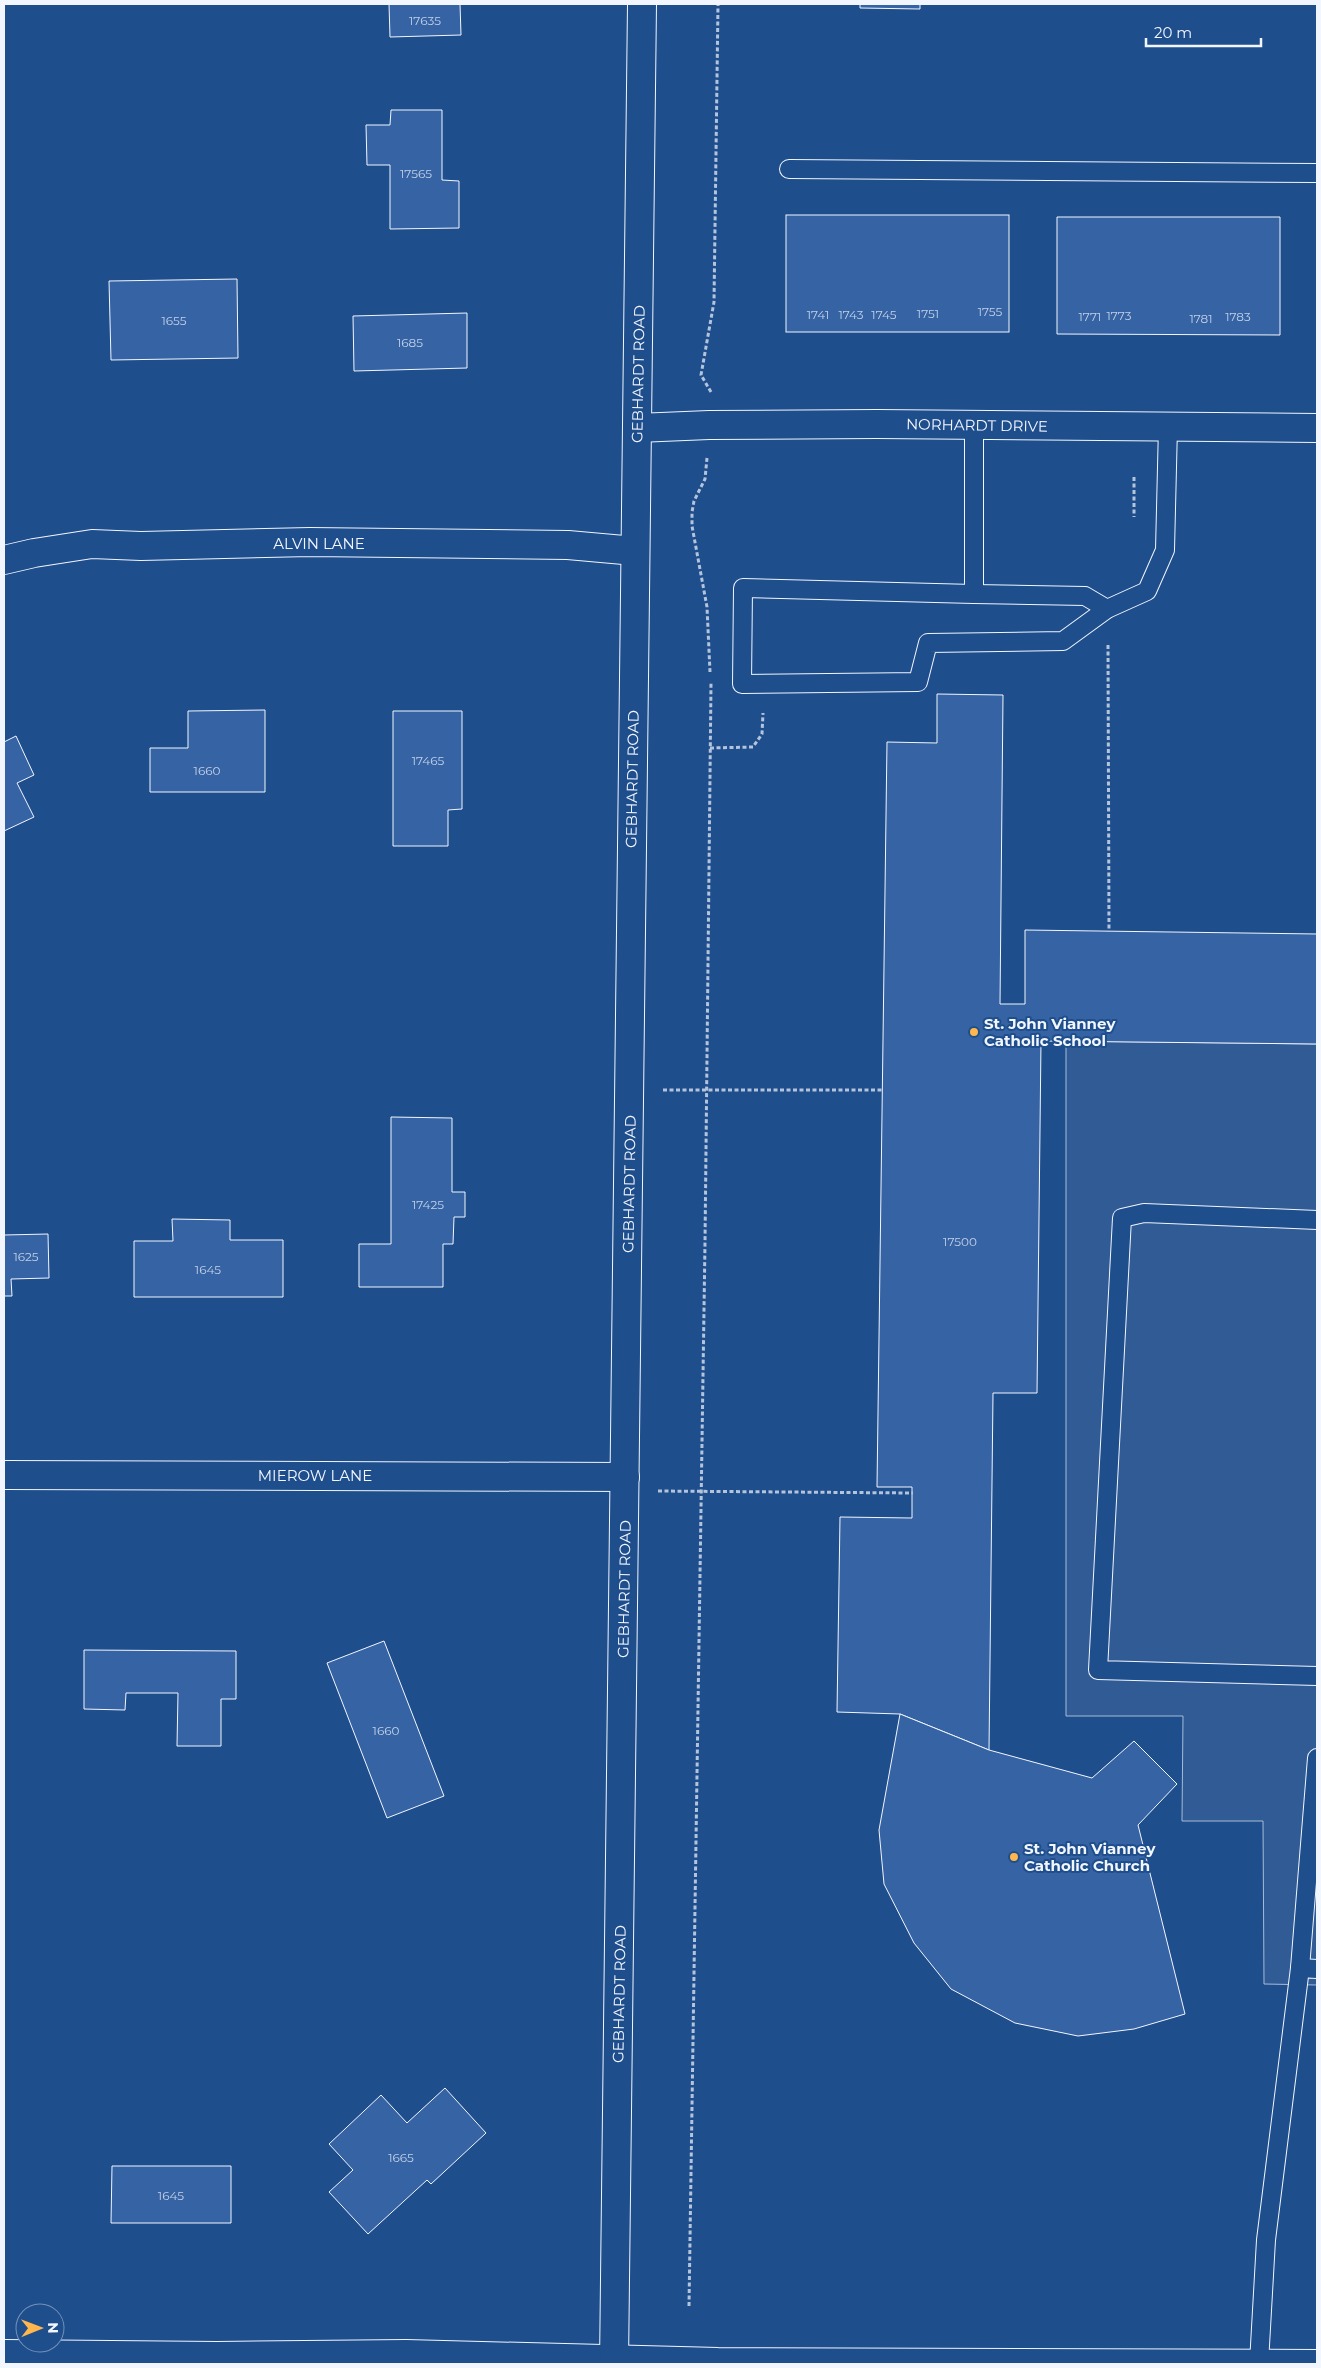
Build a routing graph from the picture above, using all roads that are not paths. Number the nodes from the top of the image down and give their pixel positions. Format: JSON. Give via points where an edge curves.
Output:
{"nodes":[{"id":1,"x":642,"y":4,"type":"edge"},
{"id":2,"x":788,"y":169,"type":"dead end"},
{"id":3,"x":1317,"y":173,"type":"edge"},
{"id":4,"x":974,"y":425,"type":"junction"},
{"id":5,"x":1168,"y":426,"type":"junction"},
{"id":6,"x":637,"y":428,"type":"junction"},
{"id":7,"x":1317,"y":428,"type":"edge"},
{"id":8,"x":635,"y":551,"type":"junction"},
{"id":9,"x":4,"y":560,"type":"edge"},
{"id":10,"x":974,"y":594,"type":"junction"},
{"id":11,"x":1107,"y":609,"type":"junction"},
{"id":12,"x":1317,"y":1220,"type":"edge"},
{"id":13,"x":4,"y":1474,"type":"edge"},
{"id":14,"x":625,"y":1484,"type":"junction"},
{"id":15,"x":1317,"y":1676,"type":"edge"},
{"id":16,"x":1317,"y":1758,"type":"edge"},
{"id":17,"x":1308,"y":1968,"type":"edge"},
{"id":18,"x":4,"y":2354,"type":"edge"},
{"id":19,"x":614,"y":2363,"type":"edge"},
{"id":20,"x":1130,"y":2363,"type":"edge"},
{"id":21,"x":1259,"y":2363,"type":"edge"},
{"id":22,"x":1317,"y":2364,"type":"edge"}],
"edges":[{"from":1,"to":6,"type":"street","name":"GEBHARDT ROAD"},
{"from":2,"to":3,"type":"lane"},
{"from":4,"to":5,"type":"street","name":"NORHARDT DRIVE"},
{"from":4,"to":6,"type":"street","name":"NORHARDT DRIVE"},
{"from":4,"to":10,"type":"lane"},
{"from":5,"to":7,"type":"street","name":"NORHARDT DRIVE"},
{"from":5,"to":11,"type":"lane","via":[[1165,550],[1147,591]]},
{"from":6,"to":8,"type":"street","name":"GEBHARDT ROAD"},
{"from":8,"to":9,"type":"street","name":"ALVIN LANE","via":[[568,545],[92,544]]},
{"from":8,"to":14,"type":"street","name":"GEBHARDT ROAD"},
{"from":10,"to":11,"type":"lane","via":[[1085,596]]},
{"from":10,"to":11,"type":"lane","via":[[743,588],[742,684],[918,682],[928,643],[1063,641]]},
{"from":12,"to":15,"type":"lane","via":[[1144,1214],[1122,1218],[1098,1670]]},
{"from":13,"to":14,"type":"street","name":"MIEROW LANE"},
{"from":14,"to":19,"type":"street","name":"GEBHARDT ROAD"},
{"from":16,"to":17,"type":"lane"},
{"from":17,"to":21,"type":"lane","via":[[1266,2240]]},
{"from":18,"to":19,"type":"street","via":[[560,2356]]},
{"from":19,"to":20,"type":"street"},
{"from":20,"to":21,"type":"street"},
{"from":21,"to":22,"type":"street"}]}
